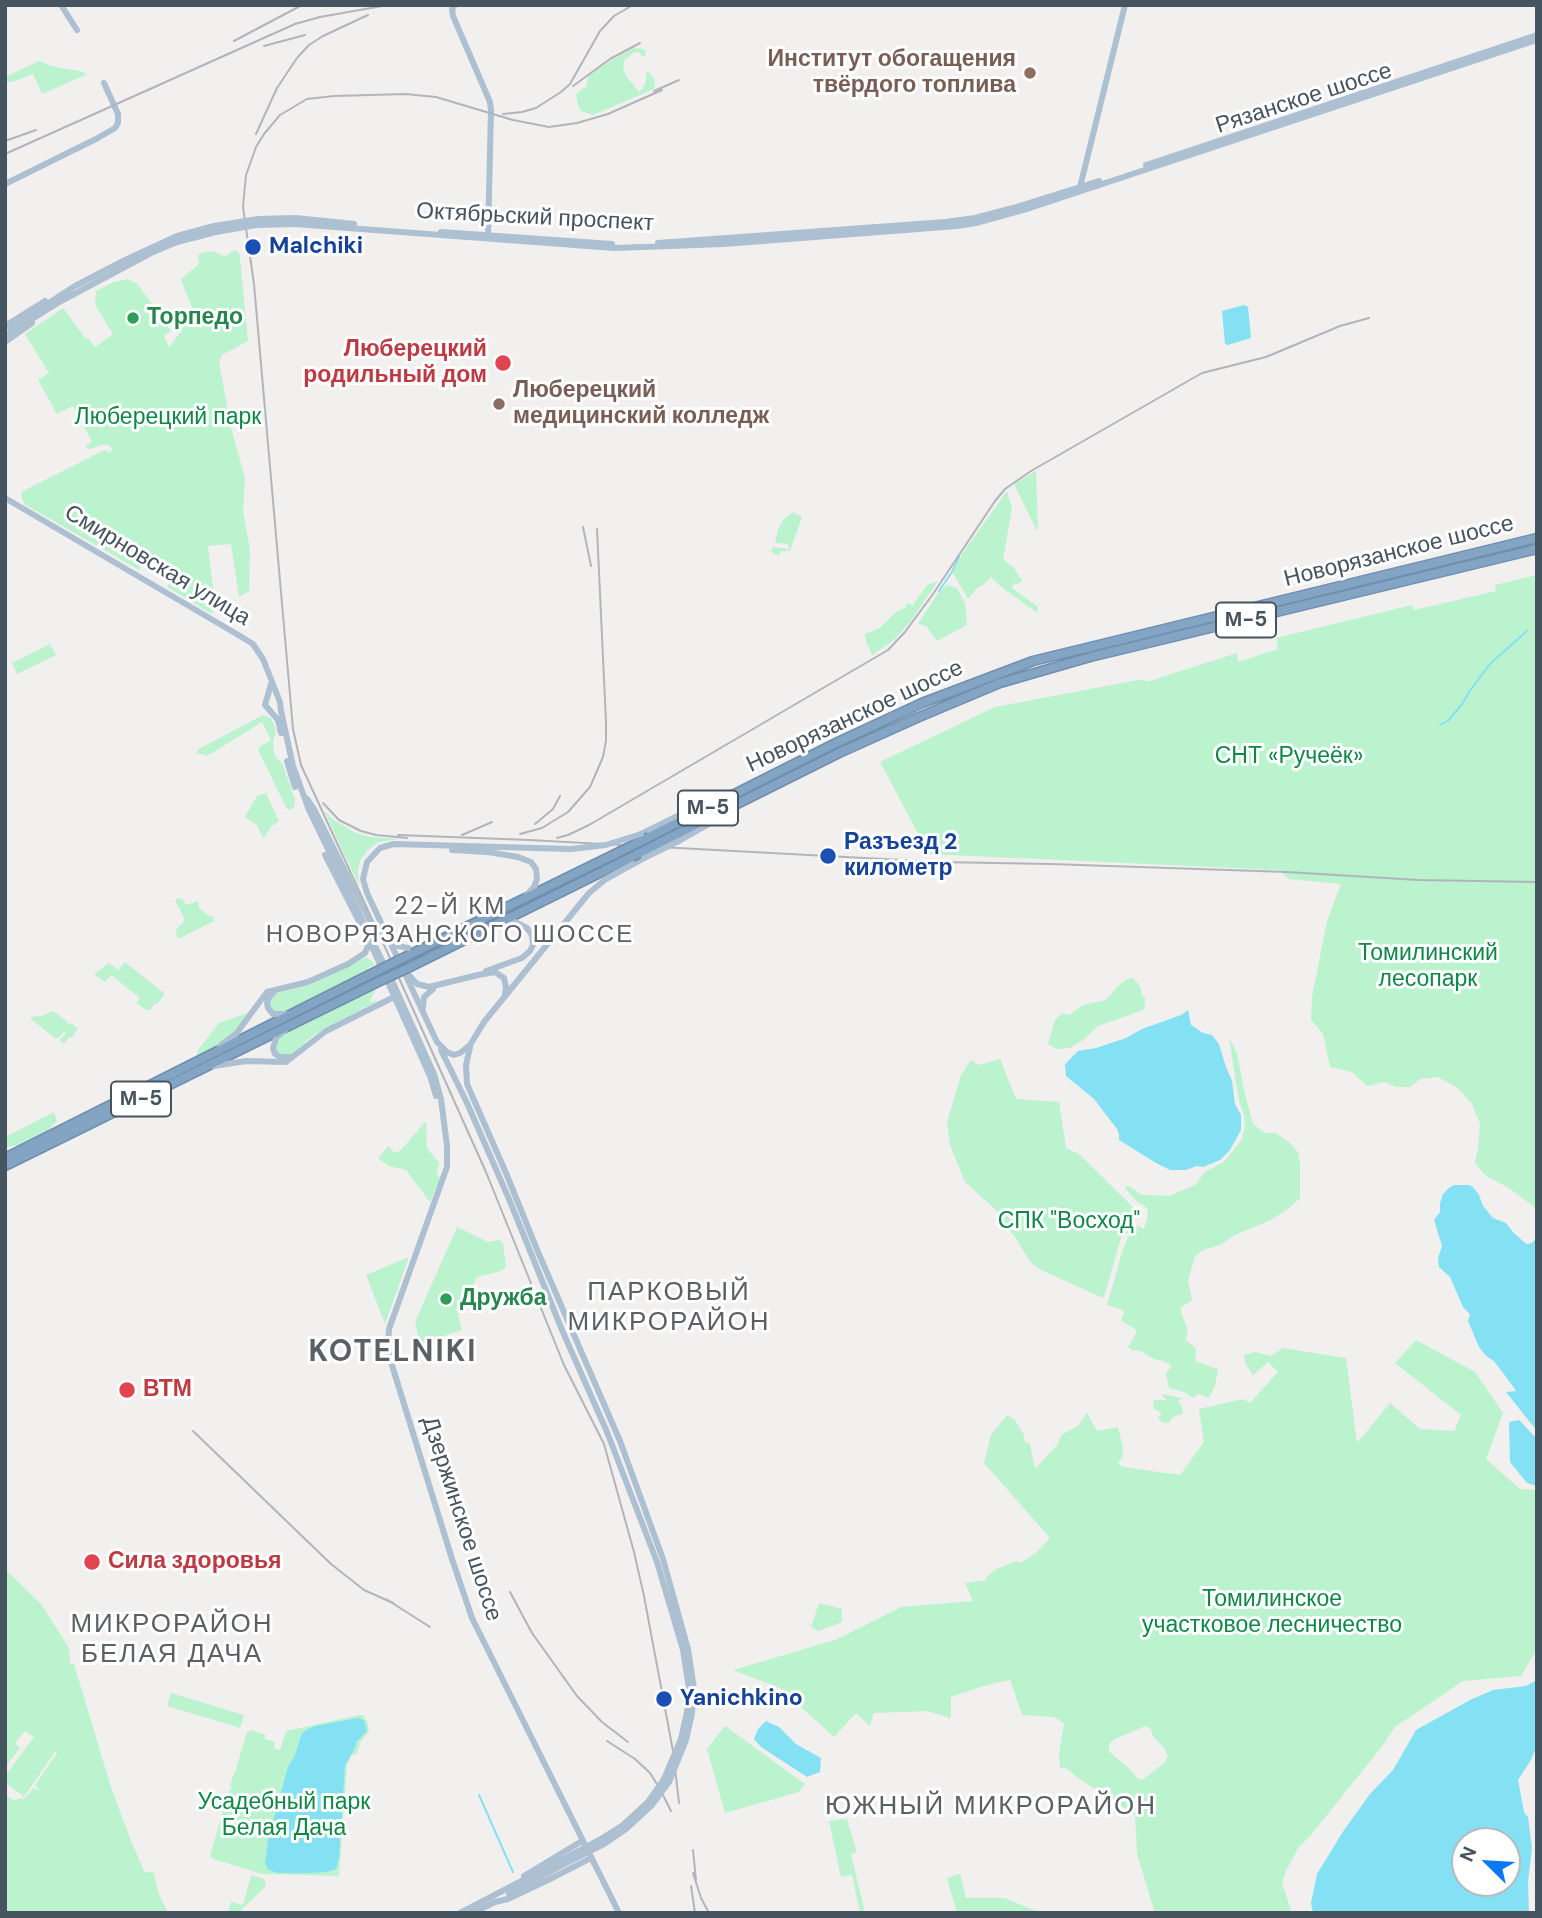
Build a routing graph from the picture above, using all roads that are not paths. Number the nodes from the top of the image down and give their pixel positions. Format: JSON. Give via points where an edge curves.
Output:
{"nodes":[{"id":1,"x":61,"y":5,"type":"edge"},
{"id":2,"x":1127,"y":5,"type":"edge"},
{"id":3,"x":454,"y":7,"type":"edge"},
{"id":4,"x":77,"y":30,"type":"dead end"},
{"id":5,"x":1537,"y":37,"type":"edge"},
{"id":6,"x":104,"y":83,"type":"dead end"},
{"id":7,"x":1087,"y":172,"type":"junction"},
{"id":8,"x":1097,"y":181,"type":"junction"},
{"id":9,"x":5,"y":184,"type":"edge"},
{"id":10,"x":1081,"y":188,"type":"junction"},
{"id":11,"x":296,"y":221,"type":"junction"},
{"id":12,"x":215,"y":229,"type":"junction"},
{"id":13,"x":488,"y":235,"type":"junction"},
{"id":14,"x":75,"y":286,"type":"junction"},
{"id":15,"x":61,"y":301,"type":"junction"},
{"id":16,"x":5,"y":326,"type":"edge"},
{"id":17,"x":5,"y":333,"type":"edge"},
{"id":18,"x":5,"y":342,"type":"edge"},
{"id":19,"x":5,"y":498,"type":"edge"},
{"id":20,"x":1537,"y":538,"type":"edge"},
{"id":21,"x":1537,"y":549,"type":"edge"},
{"id":22,"x":271,"y":682,"type":"junction"},
{"id":23,"x":267,"y":699,"type":"junction"},
{"id":24,"x":279,"y":702,"type":"junction"},
{"id":25,"x":271,"y":712,"type":"junction"},
{"id":26,"x":300,"y":789,"type":"junction"},
{"id":27,"x":765,"y":791,"type":"junction"},
{"id":28,"x":645,"y":836,"type":"junction"},
{"id":29,"x":522,"y":900,"type":"junction"},
{"id":30,"x":495,"y":924,"type":"junction"},
{"id":31,"x":368,"y":939,"type":"junction"},
{"id":32,"x":429,"y":946,"type":"junction"},
{"id":33,"x":375,"y":948,"type":"junction"},
{"id":34,"x":361,"y":956,"type":"junction"},
{"id":35,"x":378,"y":961,"type":"junction"},
{"id":36,"x":478,"y":975,"type":"junction"},
{"id":37,"x":388,"y":983,"type":"junction"},
{"id":38,"x":438,"y":986,"type":"junction"},
{"id":39,"x":280,"y":988,"type":"junction"},
{"id":40,"x":397,"y":996,"type":"junction"},
{"id":41,"x":505,"y":996,"type":"junction"},
{"id":42,"x":383,"y":1002,"type":"junction"},
{"id":43,"x":303,"y":1009,"type":"junction"},
{"id":44,"x":400,"y":1010,"type":"junction"},
{"id":45,"x":424,"y":1014,"type":"junction"},
{"id":46,"x":292,"y":1026,"type":"junction"},
{"id":47,"x":437,"y":1042,"type":"junction"},
{"id":48,"x":471,"y":1045,"type":"junction"},
{"id":49,"x":301,"y":1051,"type":"junction"},
{"id":50,"x":208,"y":1056,"type":"junction"},
{"id":51,"x":428,"y":1067,"type":"junction"},
{"id":52,"x":198,"y":1071,"type":"junction"},
{"id":53,"x":5,"y":1158,"type":"edge"},
{"id":54,"x":5,"y":1166,"type":"edge"},
{"id":55,"x":686,"y":1650,"type":"junction"},
{"id":56,"x":582,"y":1841,"type":"junction"},
{"id":57,"x":569,"y":1849,"type":"junction"},
{"id":58,"x":591,"y":1858,"type":"junction"},
{"id":59,"x":577,"y":1865,"type":"junction"},
{"id":60,"x":492,"y":1900,"type":"junction"},
{"id":61,"x":460,"y":1913,"type":"edge"},
{"id":62,"x":473,"y":1913,"type":"edge"},
{"id":63,"x":619,"y":1913,"type":"edge"}],
"edges":[{"from":1,"to":4,"type":"main road"},
{"from":2,"to":7,"type":"main road"},
{"from":2,"to":10,"type":"main road"},
{"from":3,"to":13,"type":"main road","via":[[453,16],[490,102]]},
{"from":5,"to":8,"type":"main road","name":"Рязанское шоссе"},
{"from":5,"to":10,"type":"main road","name":"Рязанское шоссе"},
{"from":6,"to":9,"type":"main road","via":[[118,114],[113,130]]},
{"from":7,"to":8,"type":"main road"},
{"from":7,"to":10,"type":"main road"},
{"from":8,"to":10,"type":"main road","name":"Рязанское шоссе"},
{"from":10,"to":11,"type":"main road","name":"Октябрьский проспект","via":[[976,223],[945,228],[657,247],[595,247]]},
{"from":10,"to":13,"type":"main road","name":"Октябрьский проспект","via":[[943,223],[656,243]]},
{"from":11,"to":12,"type":"main road","name":"Октябрьский проспект","bridge":true,"via":[[258,219]]},
{"from":11,"to":13,"type":"main road","name":"Октябрьский проспект"},
{"from":12,"to":14,"type":"main road","name":"Октябрьский проспект","via":[[177,236]]},
{"from":12,"to":15,"type":"main road","name":"Октябрьский проспект","via":[[150,253]]},
{"from":14,"to":16,"type":"main road"},
{"from":14,"to":17,"type":"main road","name":"Октябрьский проспект"},
{"from":15,"to":17,"type":"main road","name":"Октябрьский проспект"},
{"from":15,"to":18,"type":"main road"},
{"from":19,"to":22,"type":"main road","name":"Смирновская улица","via":[[253,644],[264,659]]},
{"from":20,"to":28,"type":"highway","name":"Новорязанское шоссе","number":"М-5","via":[[1033,662],[922,703]]},
{"from":21,"to":27,"type":"highway","name":"Новорязанское шоссе","number":"М-5","via":[[1012,680],[880,734]]},
{"from":22,"to":23,"type":"main road"},
{"from":22,"to":24,"type":"main road","name":"Смирновская улица"},
{"from":23,"to":24,"type":"main road","via":[[274,696]]},
{"from":23,"to":25,"type":"main road"},
{"from":24,"to":25,"type":"main road","via":[[277,711]]},
{"from":24,"to":26,"type":"main road","name":"Смирновская улица"},
{"from":25,"to":31,"type":"main road","via":[[278,720],[305,812]]},
{"from":26,"to":32,"type":"main road","number":"М-5","bridge":true,"via":[[378,934],[408,948]]},
{"from":26,"to":33,"type":"main road","name":"Смирновская улица"},
{"from":27,"to":30,"type":"highway","name":"Новорязанское шоссе","number":"М-5","bridge":true},
{"from":27,"to":41,"type":"main road","number":"М-5","bridge":true,"via":[[606,879],[589,893]]},
{"from":28,"to":29,"type":"highway","name":"Новорязанское шоссе","number":"М-5","bridge":true},
{"from":28,"to":45,"type":"main road","number":"М-5","bridge":true,"via":[[571,849],[394,844],[370,856],[363,873],[367,893]]},
{"from":29,"to":32,"type":"highway","name":"Новорязанское шоссе","number":"М-5"},
{"from":29,"to":38,"type":"main road","number":"М-5","via":[[536,884],[537,872],[526,859],[476,851],[394,848],[373,859],[368,885],[408,974],[421,986]]},
{"from":30,"to":36,"type":"main road","via":[[523,925],[533,945],[522,958]]},
{"from":30,"to":46,"type":"highway","name":"Новорязанское шоссе","number":"М-5","bridge":true},
{"from":31,"to":33,"type":"main road"},
{"from":31,"to":34,"type":"main road"},
{"from":32,"to":43,"type":"highway","name":"Новорязанское шоссе","number":"М-5","bridge":true},
{"from":33,"to":35,"type":"main road","name":"Дзержинское шоссе"},
{"from":33,"to":40,"type":"main road","name":"Дзержинское шоссе"},
{"from":34,"to":35,"type":"main road"},
{"from":34,"to":39,"type":"main road","number":"М-5","via":[[316,979]]},
{"from":35,"to":37,"type":"main road","name":"Дзержинское шоссе"},
{"from":36,"to":38,"type":"main road"},
{"from":36,"to":41,"type":"main road","via":[[502,975]]},
{"from":37,"to":40,"type":"main road","name":"Дзержинское шоссе"},
{"from":37,"to":42,"type":"main road"},
{"from":38,"to":45,"type":"main road","via":[[424,996]]},
{"from":39,"to":43,"type":"main road","number":"М-5","via":[[267,1000],[271,1012],[283,1015]]},
{"from":39,"to":50,"type":"main road","number":"М-5","via":[[267,992],[236,1034]]},
{"from":40,"to":42,"type":"main road","number":"М-5"},
{"from":40,"to":44,"type":"main road","name":"Дзержинское шоссе"},
{"from":40,"to":51,"type":"main road","name":"Дзержинское шоссе"},
{"from":41,"to":48,"type":"main road"},
{"from":42,"to":44,"type":"main road"},
{"from":42,"to":49,"type":"main road","number":"М-5","via":[[326,1031]]},
{"from":43,"to":50,"type":"highway","name":"Новорязанское шоссе","number":"М-5"},
{"from":44,"to":51,"type":"main road","name":"Дзержинское шоссе"},
{"from":45,"to":47,"type":"main road"},
{"from":46,"to":49,"type":"main road","number":"М-5","via":[[276,1038],[274,1051],[287,1058]]},
{"from":46,"to":52,"type":"highway","name":"Новорязанское шоссе","number":"М-5"},
{"from":47,"to":48,"type":"main road","via":[[454,1055]]},
{"from":47,"to":55,"type":"main road","via":[[509,1199],[611,1444]]},
{"from":48,"to":55,"type":"main road","via":[[466,1065],[468,1089],[624,1453],[663,1559]]},
{"from":49,"to":52,"type":"main road","number":"М-5","via":[[286,1062],[237,1062]]},
{"from":50,"to":53,"type":"highway","name":"Новорязанское шоссе","number":"М-5"},
{"from":51,"to":56,"type":"main road","name":"Дзержинское шоссе","via":[[439,1090],[447,1167],[393,1318],[388,1351],[472,1618]]},
{"from":52,"to":54,"type":"highway","name":"Новорязанское шоссе","number":"М-5"},
{"from":55,"to":60,"type":"main road","bridge":true,"via":[[694,1689],[692,1713],[669,1782],[652,1805],[604,1844]]},
{"from":56,"to":57,"type":"main road"},
{"from":56,"to":58,"type":"main road","name":"Дзержинское шоссе"},
{"from":57,"to":59,"type":"main road","via":[[579,1847],[586,1852],[585,1860]]},
{"from":57,"to":60,"type":"main road"},
{"from":58,"to":59,"type":"main road"},
{"from":58,"to":63,"type":"main road","name":"Дзержинское шоссе"},
{"from":59,"to":60,"type":"main road","via":[[508,1899]]},
{"from":60,"to":61,"type":"main road"},
{"from":60,"to":62,"type":"main road"}]}
